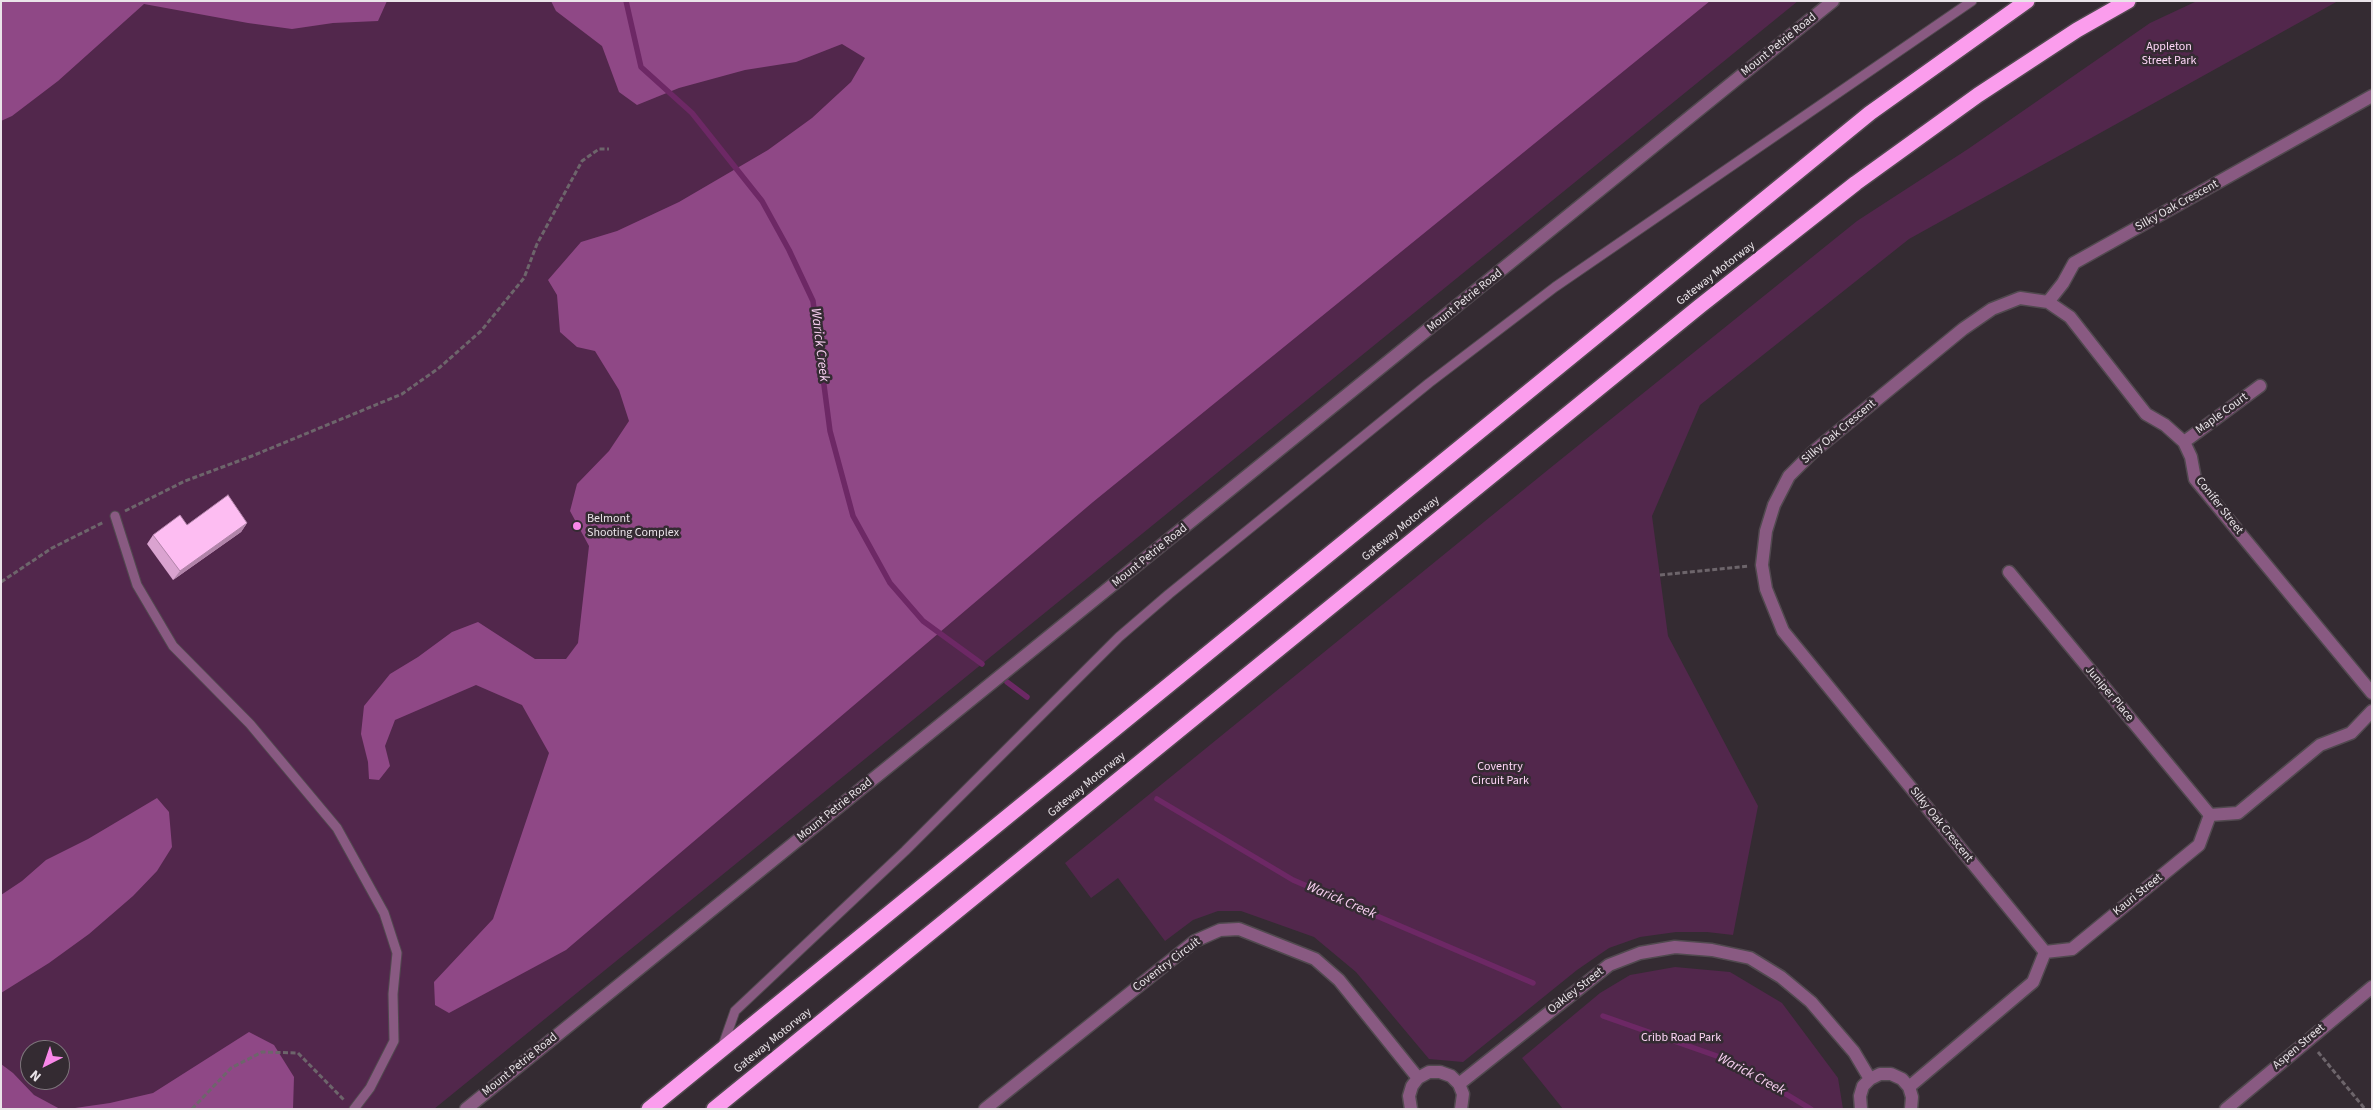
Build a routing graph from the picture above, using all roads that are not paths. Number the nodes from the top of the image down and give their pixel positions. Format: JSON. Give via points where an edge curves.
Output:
{"nodes":[{"id":1,"x":1833,"y":1,"type":"edge"},
{"id":2,"x":1972,"y":1,"type":"edge"},
{"id":3,"x":2027,"y":1,"type":"edge"},
{"id":4,"x":2128,"y":1,"type":"edge"},
{"id":5,"x":2372,"y":96,"type":"edge"},
{"id":6,"x":2048,"y":302,"type":"junction"},
{"id":7,"x":2260,"y":386,"type":"dead end"},
{"id":8,"x":2184,"y":442,"type":"junction"},
{"id":9,"x":115,"y":516,"type":"dead end"},
{"id":10,"x":2009,"y":572,"type":"dead end"},
{"id":11,"x":2372,"y":693,"type":"edge"},
{"id":12,"x":2372,"y":711,"type":"edge"},
{"id":13,"x":2210,"y":815,"type":"junction"},
{"id":14,"x":2045,"y":952,"type":"junction"},
{"id":15,"x":2372,"y":987,"type":"edge"},
{"id":16,"x":720,"y":1051,"type":"junction"},
{"id":17,"x":1418,"y":1078,"type":"junction"},
{"id":18,"x":1870,"y":1079,"type":"junction"},
{"id":19,"x":1460,"y":1084,"type":"junction"},
{"id":20,"x":1909,"y":1087,"type":"junction"},
{"id":21,"x":354,"y":1109,"type":"edge"},
{"id":22,"x":466,"y":1109,"type":"edge"},
{"id":23,"x":648,"y":1109,"type":"edge"},
{"id":24,"x":714,"y":1109,"type":"edge"},
{"id":25,"x":985,"y":1109,"type":"edge"},
{"id":26,"x":1411,"y":1109,"type":"edge"},
{"id":27,"x":1461,"y":1109,"type":"edge"},
{"id":28,"x":1861,"y":1109,"type":"edge"},
{"id":29,"x":1912,"y":1109,"type":"edge"},
{"id":30,"x":2226,"y":1109,"type":"edge"}],
"edges":[{"from":1,"to":22,"type":"street","name":"Mount Petrie Road"},
{"from":2,"to":16,"type":"lane","via":[[1555,287],[1429,383],[1169,594],[1119,637],[918,838],[735,1010]]},
{"from":3,"to":16,"type":"highway","name":"Gateway Motorway","via":[[1870,113]]},
{"from":4,"to":24,"type":"highway","name":"Gateway Motorway","via":[[1978,94],[1856,183],[1692,312]]},
{"from":5,"to":6,"type":"street","name":"Silky Oak Crescent","via":[[2074,263]]},
{"from":6,"to":8,"type":"street","name":"Conifer Street","via":[[2070,317],[2146,414]]},
{"from":6,"to":14,"type":"street","name":"Silky Oak Crescent","via":[[2020,298],[1992,308],[1813,452],[1789,476],[1774,505],[1766,531],[1762,565],[1766,589],[1783,631]]},
{"from":7,"to":8,"type":"street","name":"Maple Court"},
{"from":8,"to":11,"type":"street","name":"Conifer Street","via":[[2195,479]]},
{"from":9,"to":21,"type":"lane","via":[[137,585],[173,646],[250,724],[337,828],[384,913],[397,953],[393,994],[394,1041],[370,1088]]},
{"from":10,"to":13,"type":"street","name":"Juniper Place"},
{"from":12,"to":13,"type":"street","via":[[2351,733],[2320,745],[2238,813]]},
{"from":13,"to":14,"type":"street","name":"Kauri Street","via":[[2199,845],[2072,949]]},
{"from":14,"to":20,"type":"street","via":[[2033,982]]},
{"from":15,"to":30,"type":"street","name":"Aspen Street"},
{"from":16,"to":23,"type":"highway","name":"Gateway Motorway"},
{"from":17,"to":19,"type":"street","via":[[1428,1072],[1440,1072]]},
{"from":17,"to":25,"type":"street","name":"Coventry Circuit","via":[[1339,980],[1315,959],[1239,929],[1220,930],[1195,941]]},
{"from":17,"to":26,"type":"street","via":[[1409,1096]]},
{"from":18,"to":19,"type":"street","name":"Oakley Street","via":[[1854,1052],[1835,1030],[1781,977],[1750,958],[1675,947],[1640,953],[1609,965]]},
{"from":18,"to":20,"type":"street","via":[[1880,1074],[1892,1074]]},
{"from":18,"to":28,"type":"street","via":[[1860,1096]]},
{"from":19,"to":27,"type":"street","via":[[1463,1094]]},
{"from":20,"to":29,"type":"street"}]}
